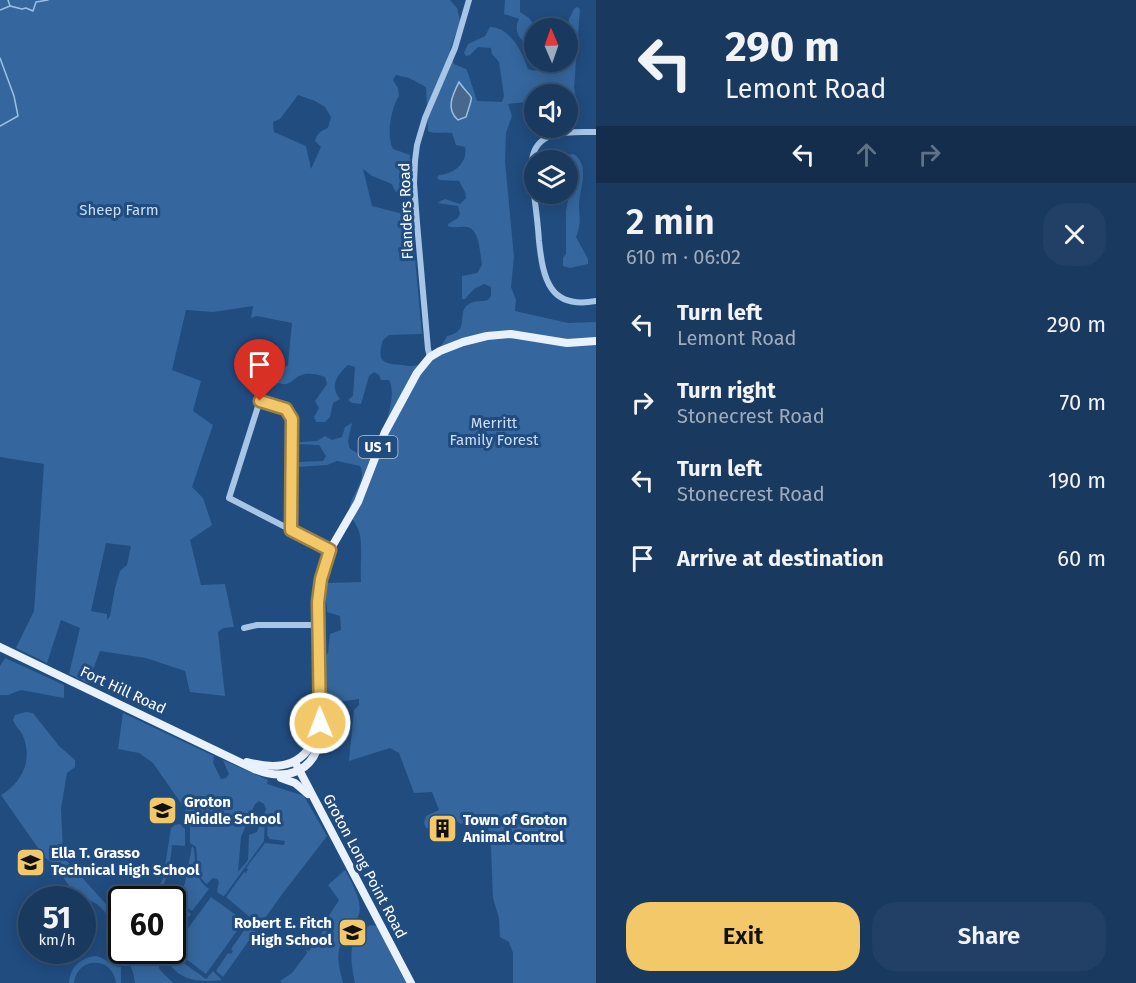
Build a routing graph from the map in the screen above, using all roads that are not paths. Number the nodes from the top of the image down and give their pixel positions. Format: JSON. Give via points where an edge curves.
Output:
{"nodes":[{"id":1,"x":469,"y":0,"type":"edge"},
{"id":2,"x":596,"y":132,"type":"edge"},
{"id":3,"x":536,"y":150,"type":"edge"},
{"id":4,"x":535,"y":204,"type":"edge"},
{"id":5,"x":596,"y":301,"type":"edge"},
{"id":6,"x":596,"y":341,"type":"edge"},
{"id":7,"x":430,"y":357,"type":"junction"},
{"id":8,"x":267,"y":378,"type":"dead end"},
{"id":9,"x":260,"y":401,"type":"junction"},
{"id":10,"x":291,"y":530,"type":"junction"},
{"id":11,"x":330,"y":550,"type":"junction"},
{"id":12,"x":318,"y":625,"type":"junction"},
{"id":13,"x":244,"y":628,"type":"dead end"},
{"id":14,"x":0,"y":647,"type":"edge"},
{"id":15,"x":319,"y":710,"type":"junction"},
{"id":16,"x":234,"y":758,"type":"junction"},
{"id":17,"x":295,"y":762,"type":"junction"},
{"id":18,"x":299,"y":771,"type":"junction"},
{"id":19,"x":270,"y":775,"type":"junction"},
{"id":20,"x":322,"y":814,"type":"junction"},
{"id":21,"x":411,"y":983,"type":"edge"}],
"edges":[{"from":1,"to":7,"type":"street","name":"Flanders Road","via":[[455,48],[420,133],[415,161]]},
{"from":2,"to":3,"type":"street","via":[[553,134]]},
{"from":4,"to":5,"type":"street","via":[[542,268],[548,283],[566,300]]},
{"from":6,"to":7,"type":"main road","number":"US 1","via":[[567,343],[498,334],[451,346]]},
{"from":7,"to":11,"type":"main road","number":"US 1","via":[[410,383],[355,507]]},
{"from":8,"to":9,"type":"street"},
{"from":9,"to":10,"type":"street","via":[[286,409],[292,419]]},
{"from":9,"to":10,"type":"street","via":[[229,498]]},
{"from":10,"to":11,"type":"street"},
{"from":11,"to":12,"type":"main road","number":"US 1","via":[[319,591]]},
{"from":12,"to":13,"type":"street"},
{"from":12,"to":15,"type":"main road","number":"US 1"},
{"from":14,"to":16,"type":"main road","name":"Fort Hill Road"},
{"from":15,"to":17,"type":"main road","number":"US 1","via":[[314,740]]},
{"from":15,"to":18,"type":"main road","number":"US 1","via":[[318,746]]},
{"from":16,"to":17,"type":"main road","name":"Fort Hill Road","via":[[267,766]]},
{"from":16,"to":19,"type":"main road","name":"Fort Hill Road"},
{"from":17,"to":18,"type":"main road","name":"Groton Long Point Road"},
{"from":18,"to":19,"type":"main road"},
{"from":18,"to":20,"type":"main road","name":"Groton Long Point Road"},
{"from":19,"to":20,"type":"main road","name":"Fort Hill Road","via":[[298,784]]},
{"from":20,"to":21,"type":"main road","name":"Groton Long Point Road"}]}
